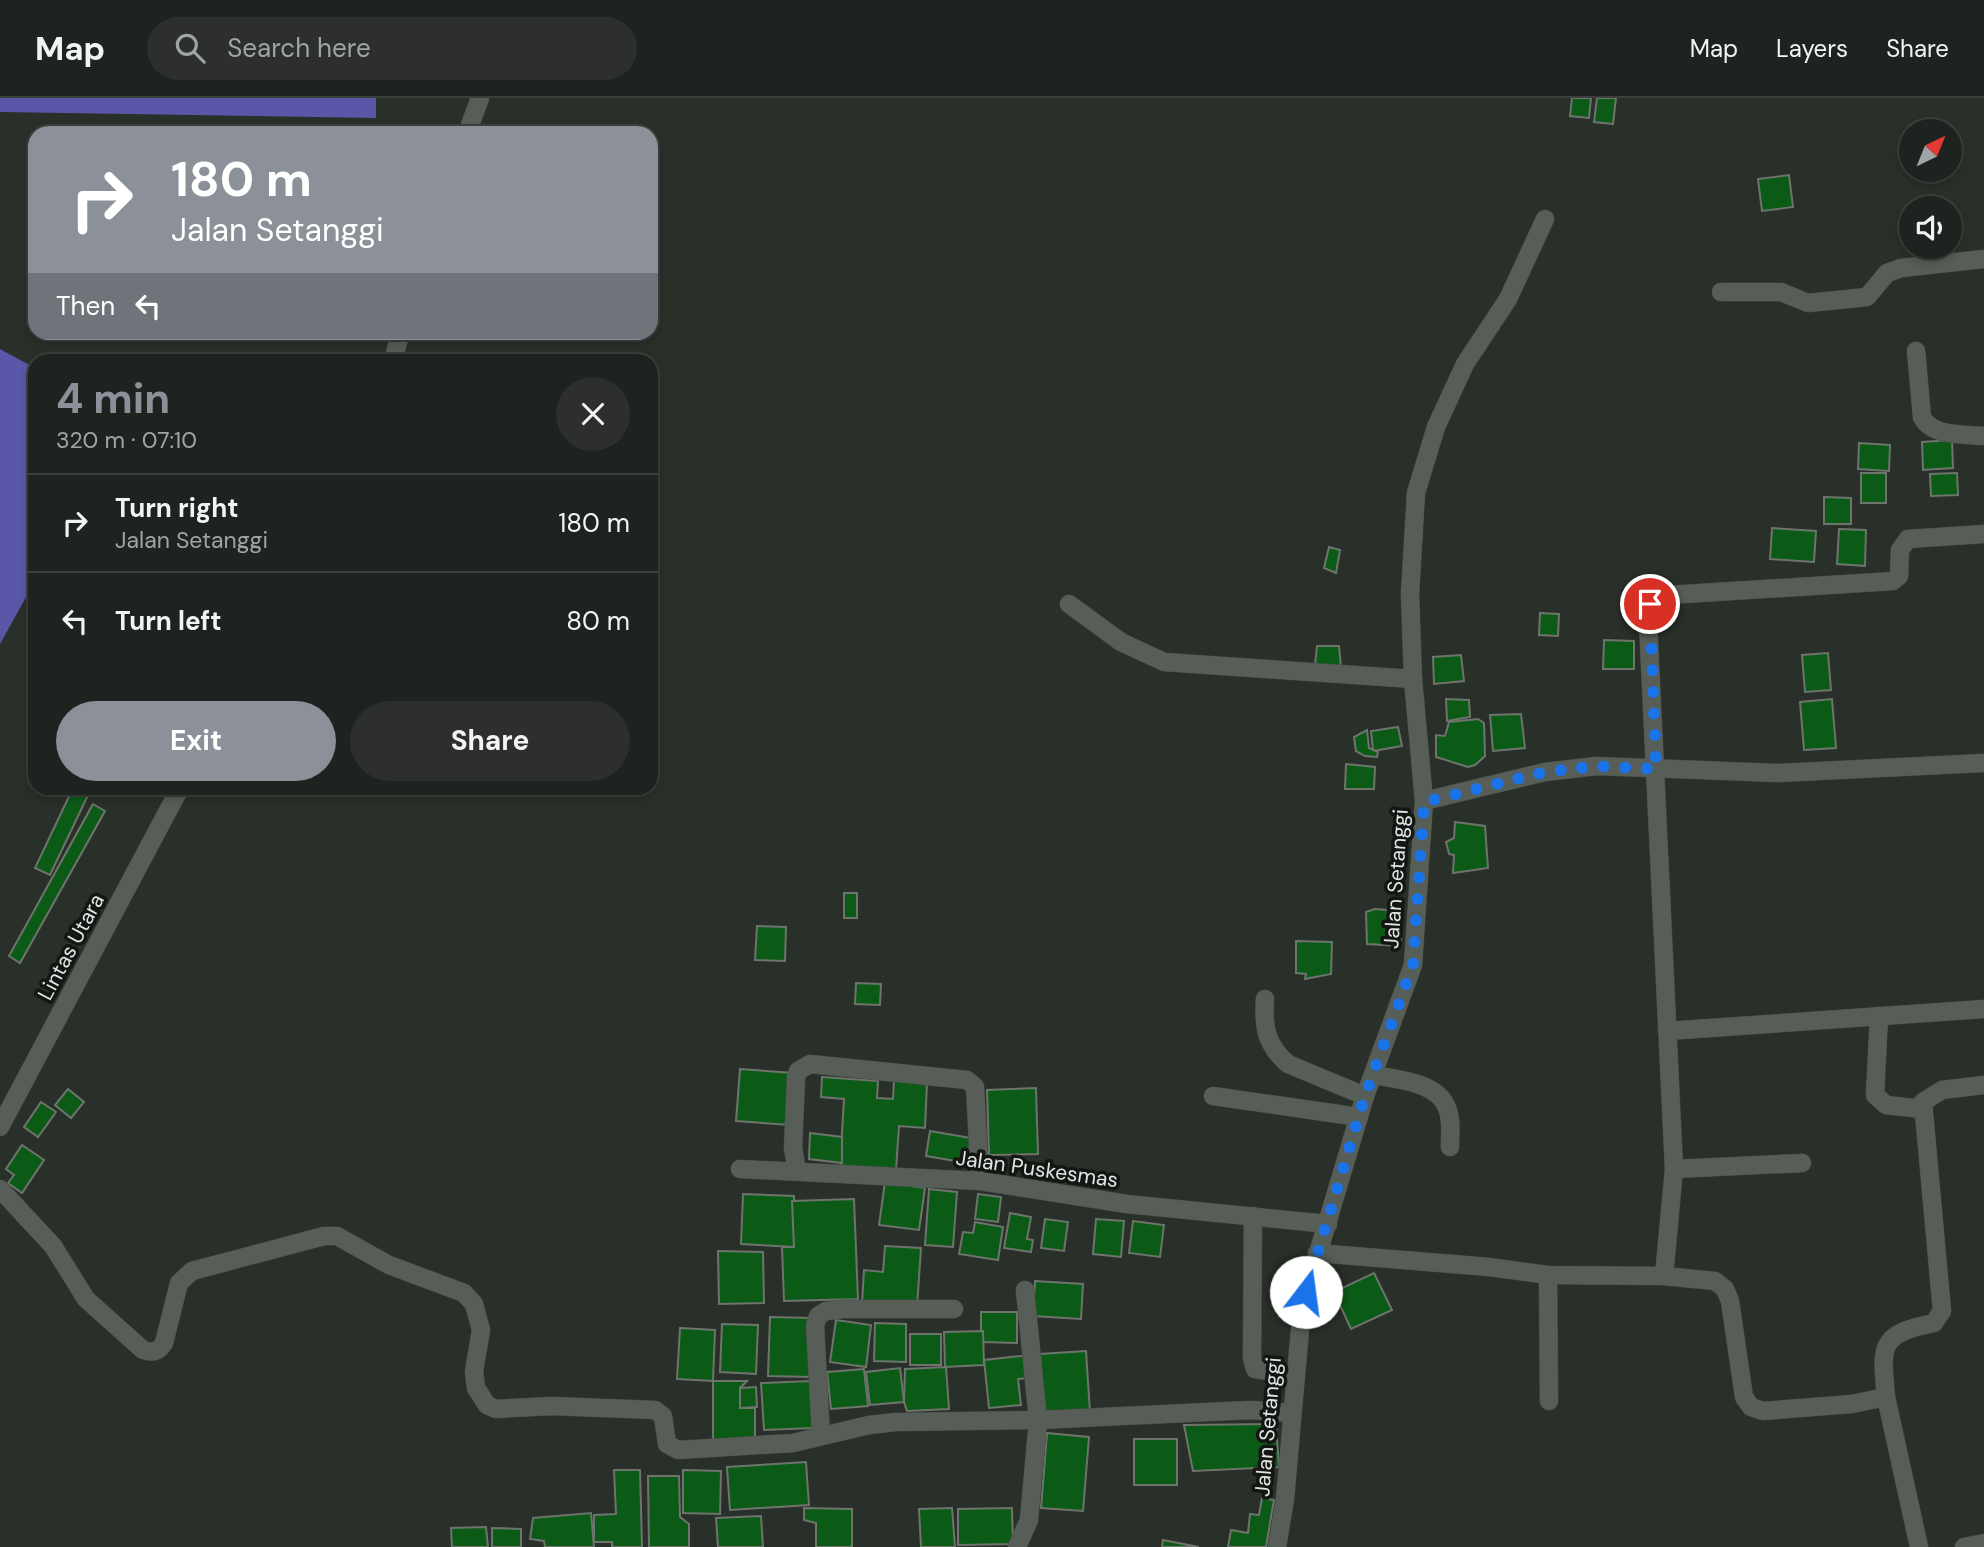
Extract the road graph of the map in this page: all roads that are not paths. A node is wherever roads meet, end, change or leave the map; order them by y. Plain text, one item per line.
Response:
1 (480, 98) edge
2 (470, 126) edge
3 (1545, 219) dead end
4 (1984, 259) edge
5 (1721, 292) dead end
6 (1916, 351) dead end
7 (1984, 436) edge
8 (1984, 534) edge
9 (1069, 604) dead end
10 (1412, 679) junction
11 (1984, 763) edge
12 (1656, 769) junction
13 (176, 795) edge
14 (1424, 802) junction
15 (1265, 999) dead end
16 (1984, 1009) edge
17 (1879, 1016) junction
18 (1667, 1031) junction
19 (1375, 1075) junction
20 (1984, 1085) edge
21 (1213, 1096) dead end
22 (1365, 1096) junction
23 (1922, 1109) junction
24 (1359, 1117) junction
25 (0, 1127) edge
26 (1450, 1147) dead end
27 (1802, 1163) dead end
28 (740, 1169) dead end
29 (1674, 1169) junction
30 (796, 1171) junction
31 (980, 1181) junction
32 (0, 1189) edge
33 (1253, 1216) junction
34 (1328, 1224) junction
35 (1317, 1253) junction
36 (1548, 1275) junction
37 (1664, 1276) junction
38 (1025, 1290) dead end
39 (954, 1310) dead end
40 (1295, 1375) junction
41 (1886, 1397) junction
42 (1549, 1401) dead end
43 (1291, 1413) junction
44 (1038, 1420) junction
45 (821, 1436) junction
46 (1984, 1543) edge
47 (1019, 1546) edge
48 (1277, 1547) edge
49 (1919, 1547) edge
50 (1964, 1547) edge

1 - 2 street
3 - 10 street
4 - 5 street
6 - 7 street
8 - 12 street
9 - 10 street
10 - 14 street
11 - 12 street, Jalan Setanggi
12 - 14 street, Jalan Setanggi
12 - 18 street
13 - 25 street, Lintas Utara
14 - 19 street, Jalan Setanggi
15 - 22 street
16 - 17 street
17 - 18 street
17 - 23 street
18 - 29 street
19 - 22 street, Jalan Setanggi
19 - 26 street
20 - 23 street
21 - 24 street
22 - 24 street, Jalan Setanggi
23 - 41 street
24 - 34 street, Jalan Setanggi
27 - 29 street
28 - 30 street, Jalan Puskesmas
29 - 37 street
30 - 31 street, Jalan Puskesmas
30 - 31 street
31 - 33 street, Jalan Puskesmas
32 - 45 street
33 - 34 street, Jalan Puskesmas
33 - 40 street
34 - 35 street, Jalan Setanggi
35 - 36 street
35 - 40 street, Jalan Setanggi
36 - 37 street
36 - 42 street
37 - 41 street
38 - 44 street
39 - 45 street
40 - 43 street, Jalan Setanggi
41 - 49 street
43 - 44 street
43 - 48 street, Jalan Setanggi
44 - 45 street
44 - 47 street
46 - 50 street

